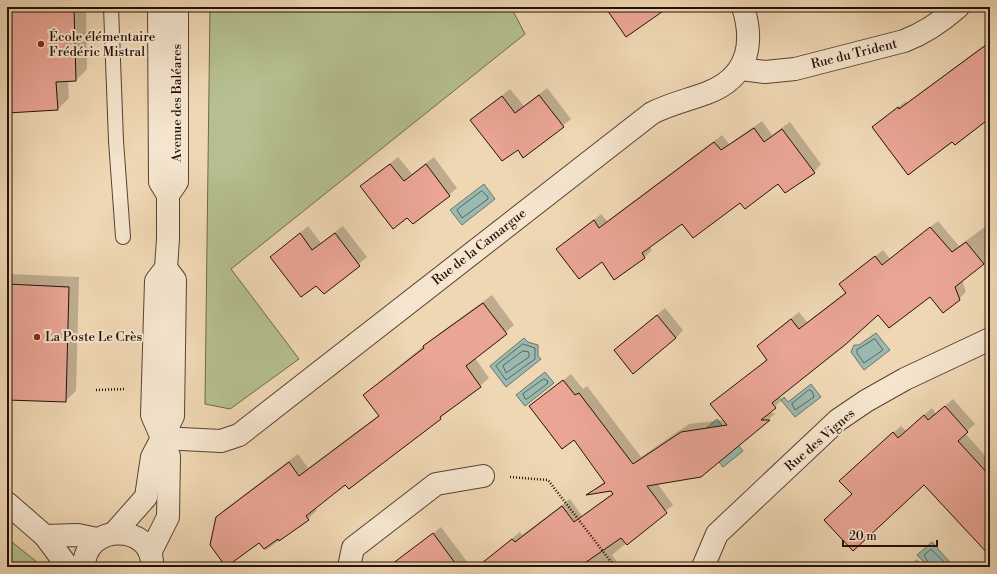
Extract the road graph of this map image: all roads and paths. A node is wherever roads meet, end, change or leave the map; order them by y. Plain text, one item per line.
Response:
1 (111, 7) edge
2 (159, 7) edge
3 (177, 7) edge
4 (743, 7) edge
5 (958, 7) edge
6 (741, 69) junction
7 (168, 195) junction
8 (123, 237) dead end
9 (990, 339) edge
10 (133, 389) dead end
11 (96, 390) dead end
12 (162, 438) junction
13 (483, 476) joint
14 (7, 502) edge
15 (45, 536) junction
16 (106, 536) junction
17 (151, 560) edge
18 (68, 567) edge
19 (84, 567) edge
20 (349, 567) edge
21 (616, 567) edge
22 (703, 567) edge

1 - 8 lane
2 - 7 street, Avenue des Baléares
3 - 7 street, Avenue des Baléares
4 - 6 street, Rue de la Camargue
5 - 6 street, Rue du Trident
6 - 12 street, Rue de la Camargue
7 - 12 street, Avenue des Baléares
9 - 22 street, Rue des Vignes
10 - 11 path
12 - 16 street
12 - 17 street, Avenue des Baléares
13 - 20 street
13 - 21 path
14 - 15 street
15 - 16 street
15 - 18 street
16 - 17 street
16 - 19 street

